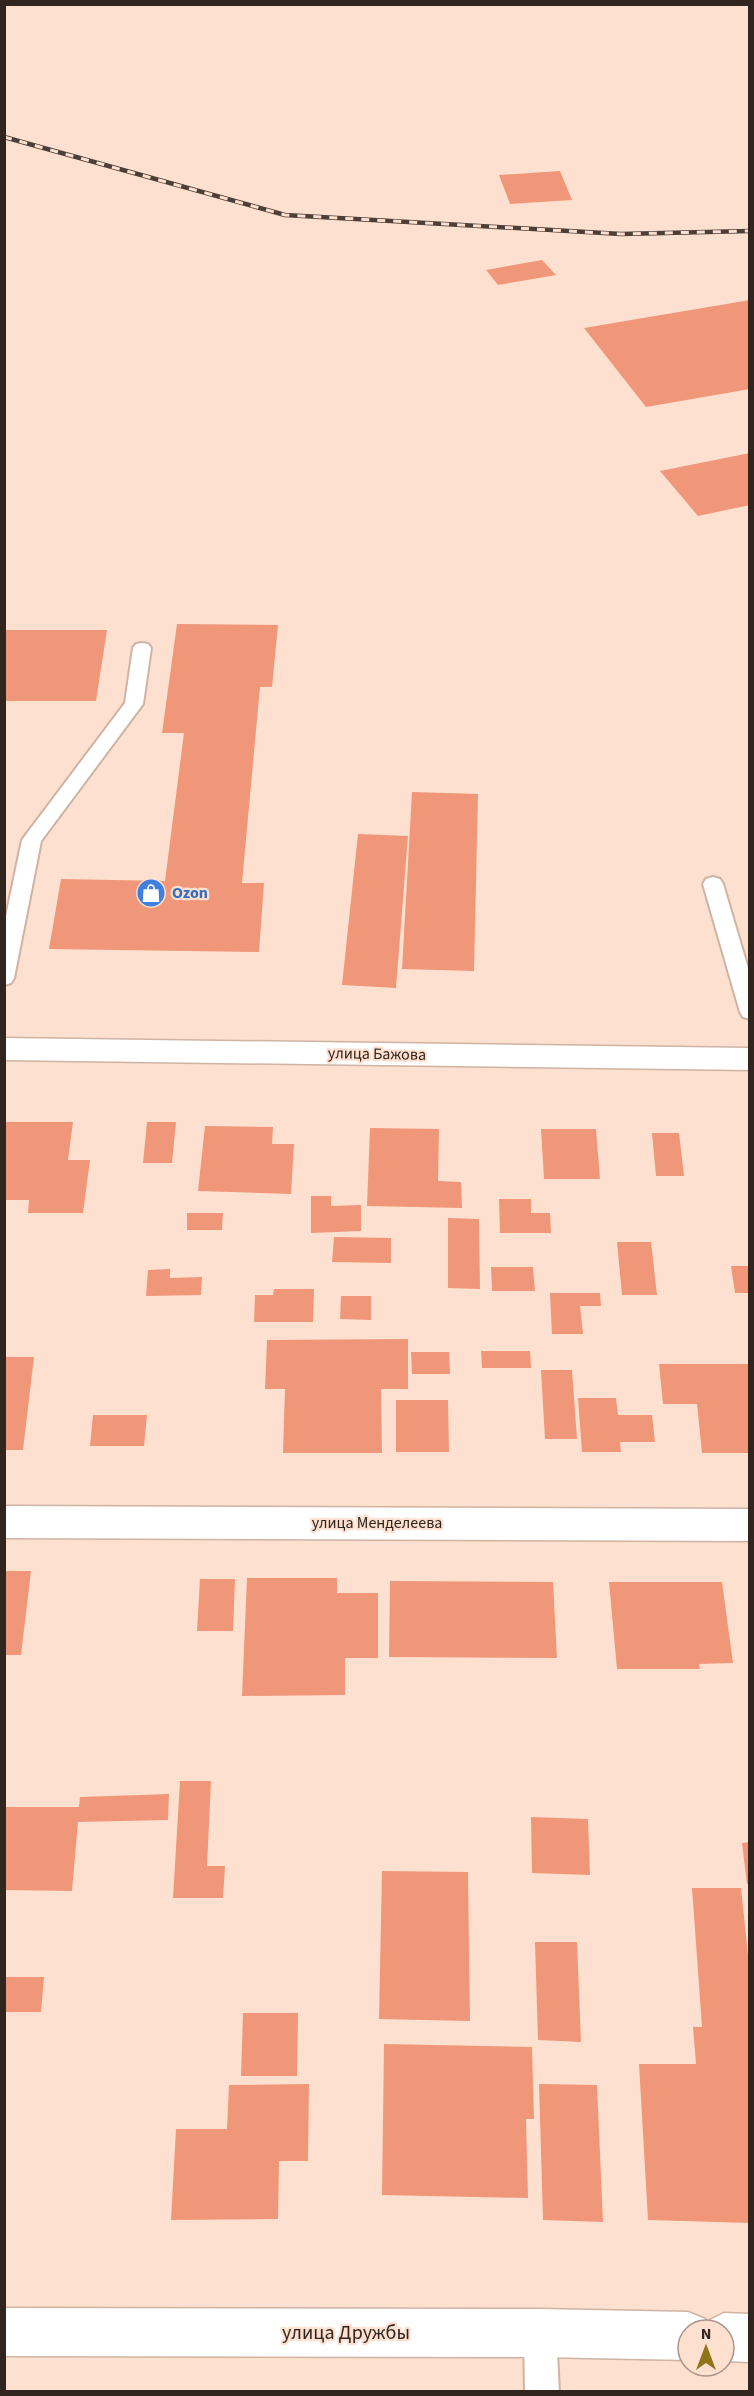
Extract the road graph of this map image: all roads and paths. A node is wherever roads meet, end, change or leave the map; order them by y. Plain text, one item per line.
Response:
1 (142, 648) dead end
2 (713, 884) dead end
3 (4, 978) edge
4 (750, 1012) edge
5 (4, 1049) edge
6 (750, 1059) edge
7 (4, 1522) edge
8 (750, 1525) edge
9 (4, 2332) edge
10 (540, 2333) junction
11 (676, 2336) edge
12 (542, 2391) edge

1 - 3 lane
2 - 4 lane
5 - 6 street, улица Бажова
7 - 8 street, улица Менделеева
9 - 10 street, улица Дружбы
10 - 11 street, улица Дружбы
10 - 12 lane

